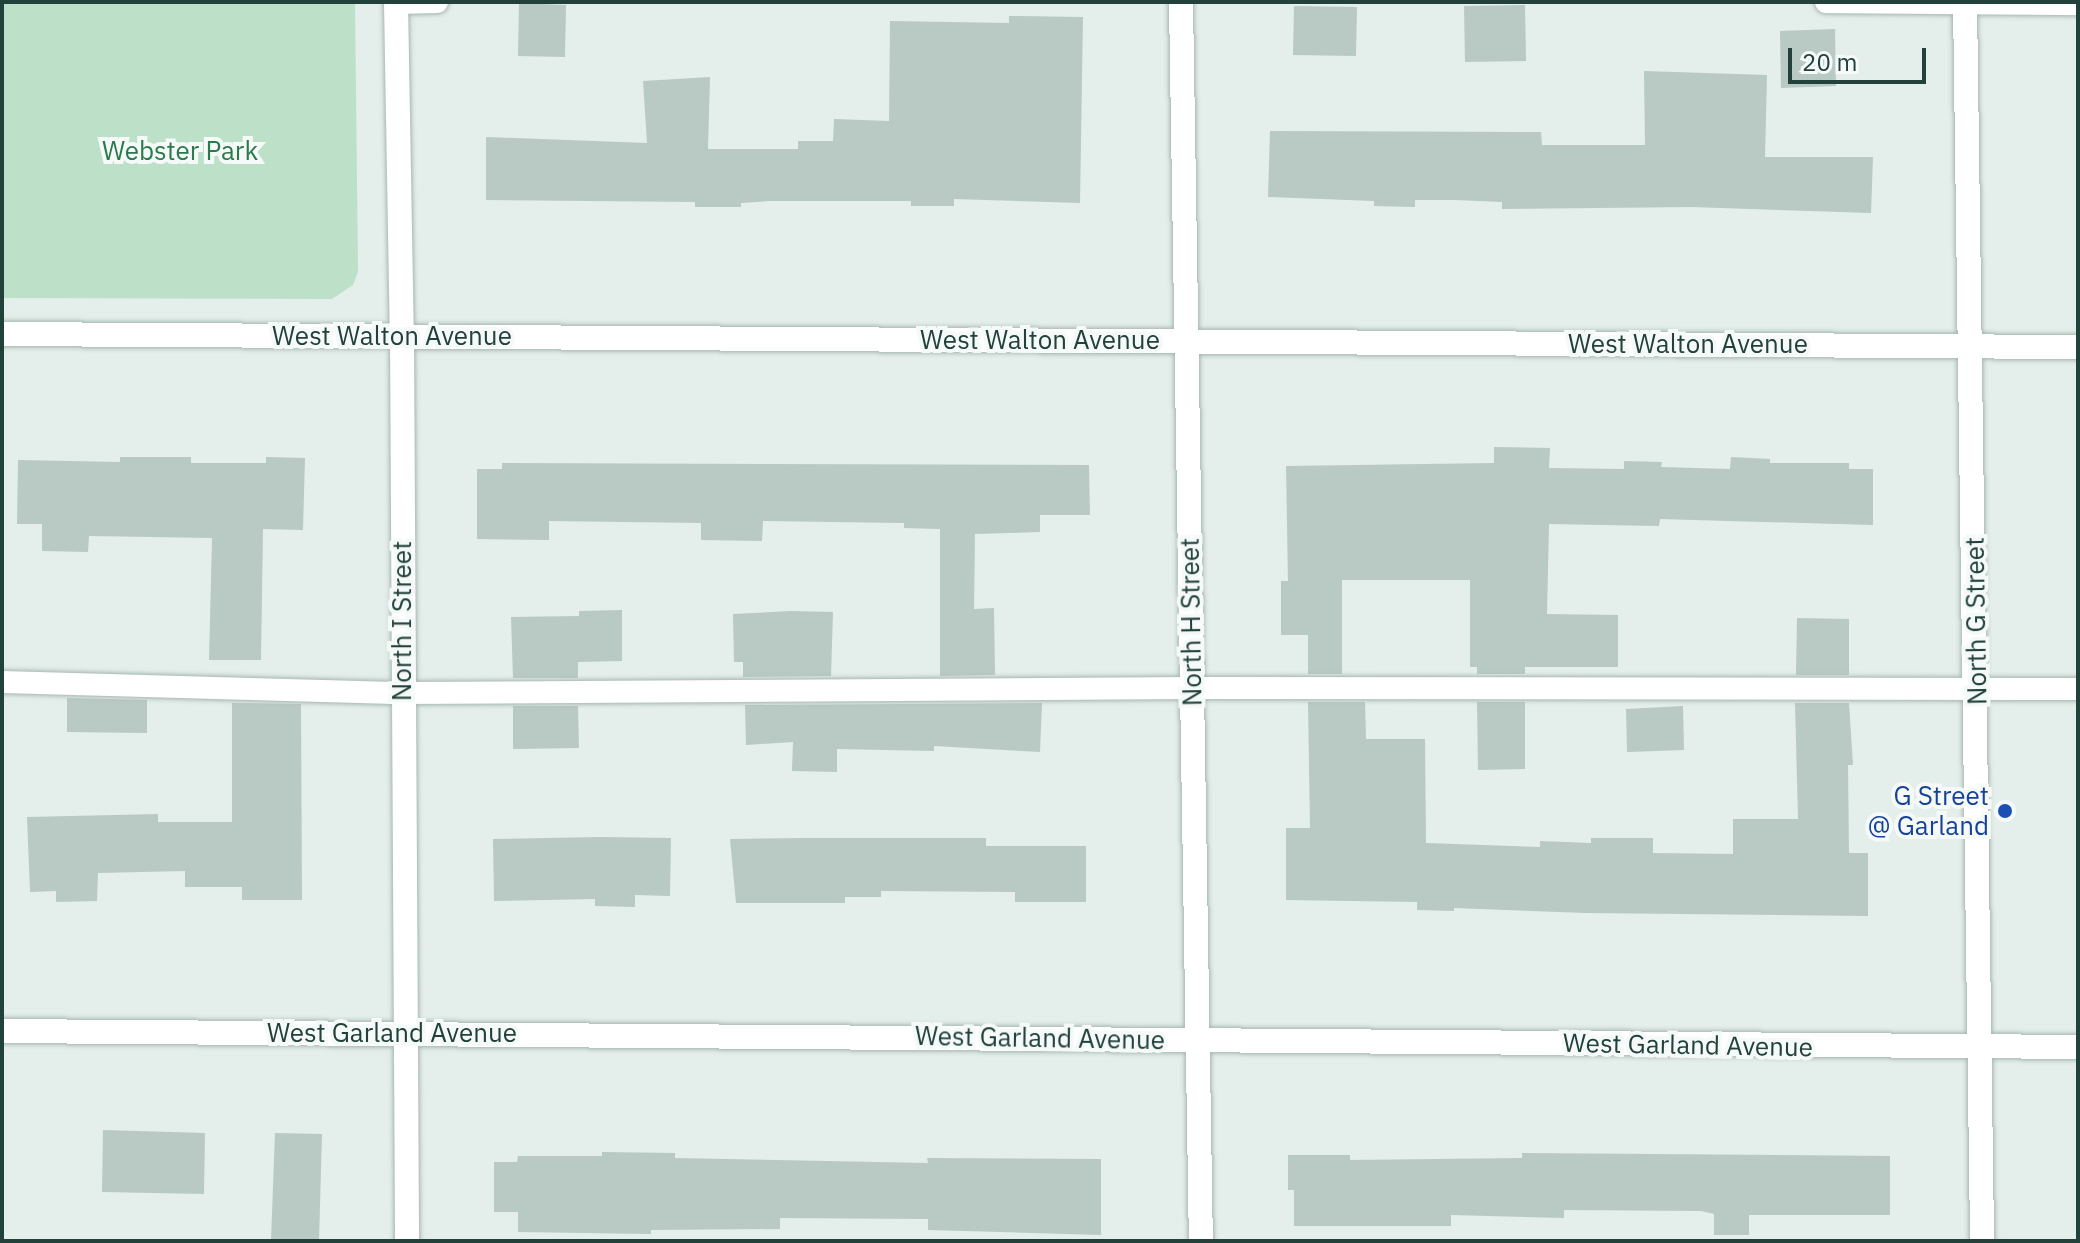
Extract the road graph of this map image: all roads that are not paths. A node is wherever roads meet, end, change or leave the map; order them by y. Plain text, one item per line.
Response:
1 (396, 2) edge
2 (437, 2) edge
3 (1181, 2) edge
4 (1826, 2) edge
5 (1965, 3) edge
6 (2078, 4) edge
7 (2, 334) edge
8 (402, 336) junction
9 (1189, 341) junction
10 (1973, 346) junction
11 (2078, 347) edge
12 (2, 682) edge
13 (1191, 688) junction
14 (1976, 689) junction
15 (2078, 689) edge
16 (403, 693) junction
17 (2, 1031) edge
18 (404, 1032) junction
19 (1200, 1040) junction
20 (2078, 1047) edge
21 (1980, 1048) junction
22 (407, 1241) edge
23 (1201, 1241) edge
24 (1982, 1241) edge

1 - 2 lane
1 - 8 street, North I Street
3 - 9 street, North H Street
4 - 5 lane
5 - 6 lane
5 - 10 street, North G Street
7 - 8 street, West Walton Avenue
8 - 9 street, West Walton Avenue
8 - 16 street, North I Street
9 - 10 street, West Walton Avenue
9 - 13 street, North H Street
10 - 11 street, West Walton Avenue
10 - 14 street, North G Street
12 - 16 lane
13 - 14 lane
13 - 16 lane
13 - 19 street, North H Street
14 - 15 lane
14 - 21 street, North G Street
16 - 18 street, North I Street
17 - 18 street, West Garland Avenue
18 - 19 street, West Garland Avenue
18 - 22 street, North I Street
19 - 21 street, West Garland Avenue
19 - 23 street, North H Street
20 - 21 street, West Garland Avenue
21 - 24 street, North G Street

